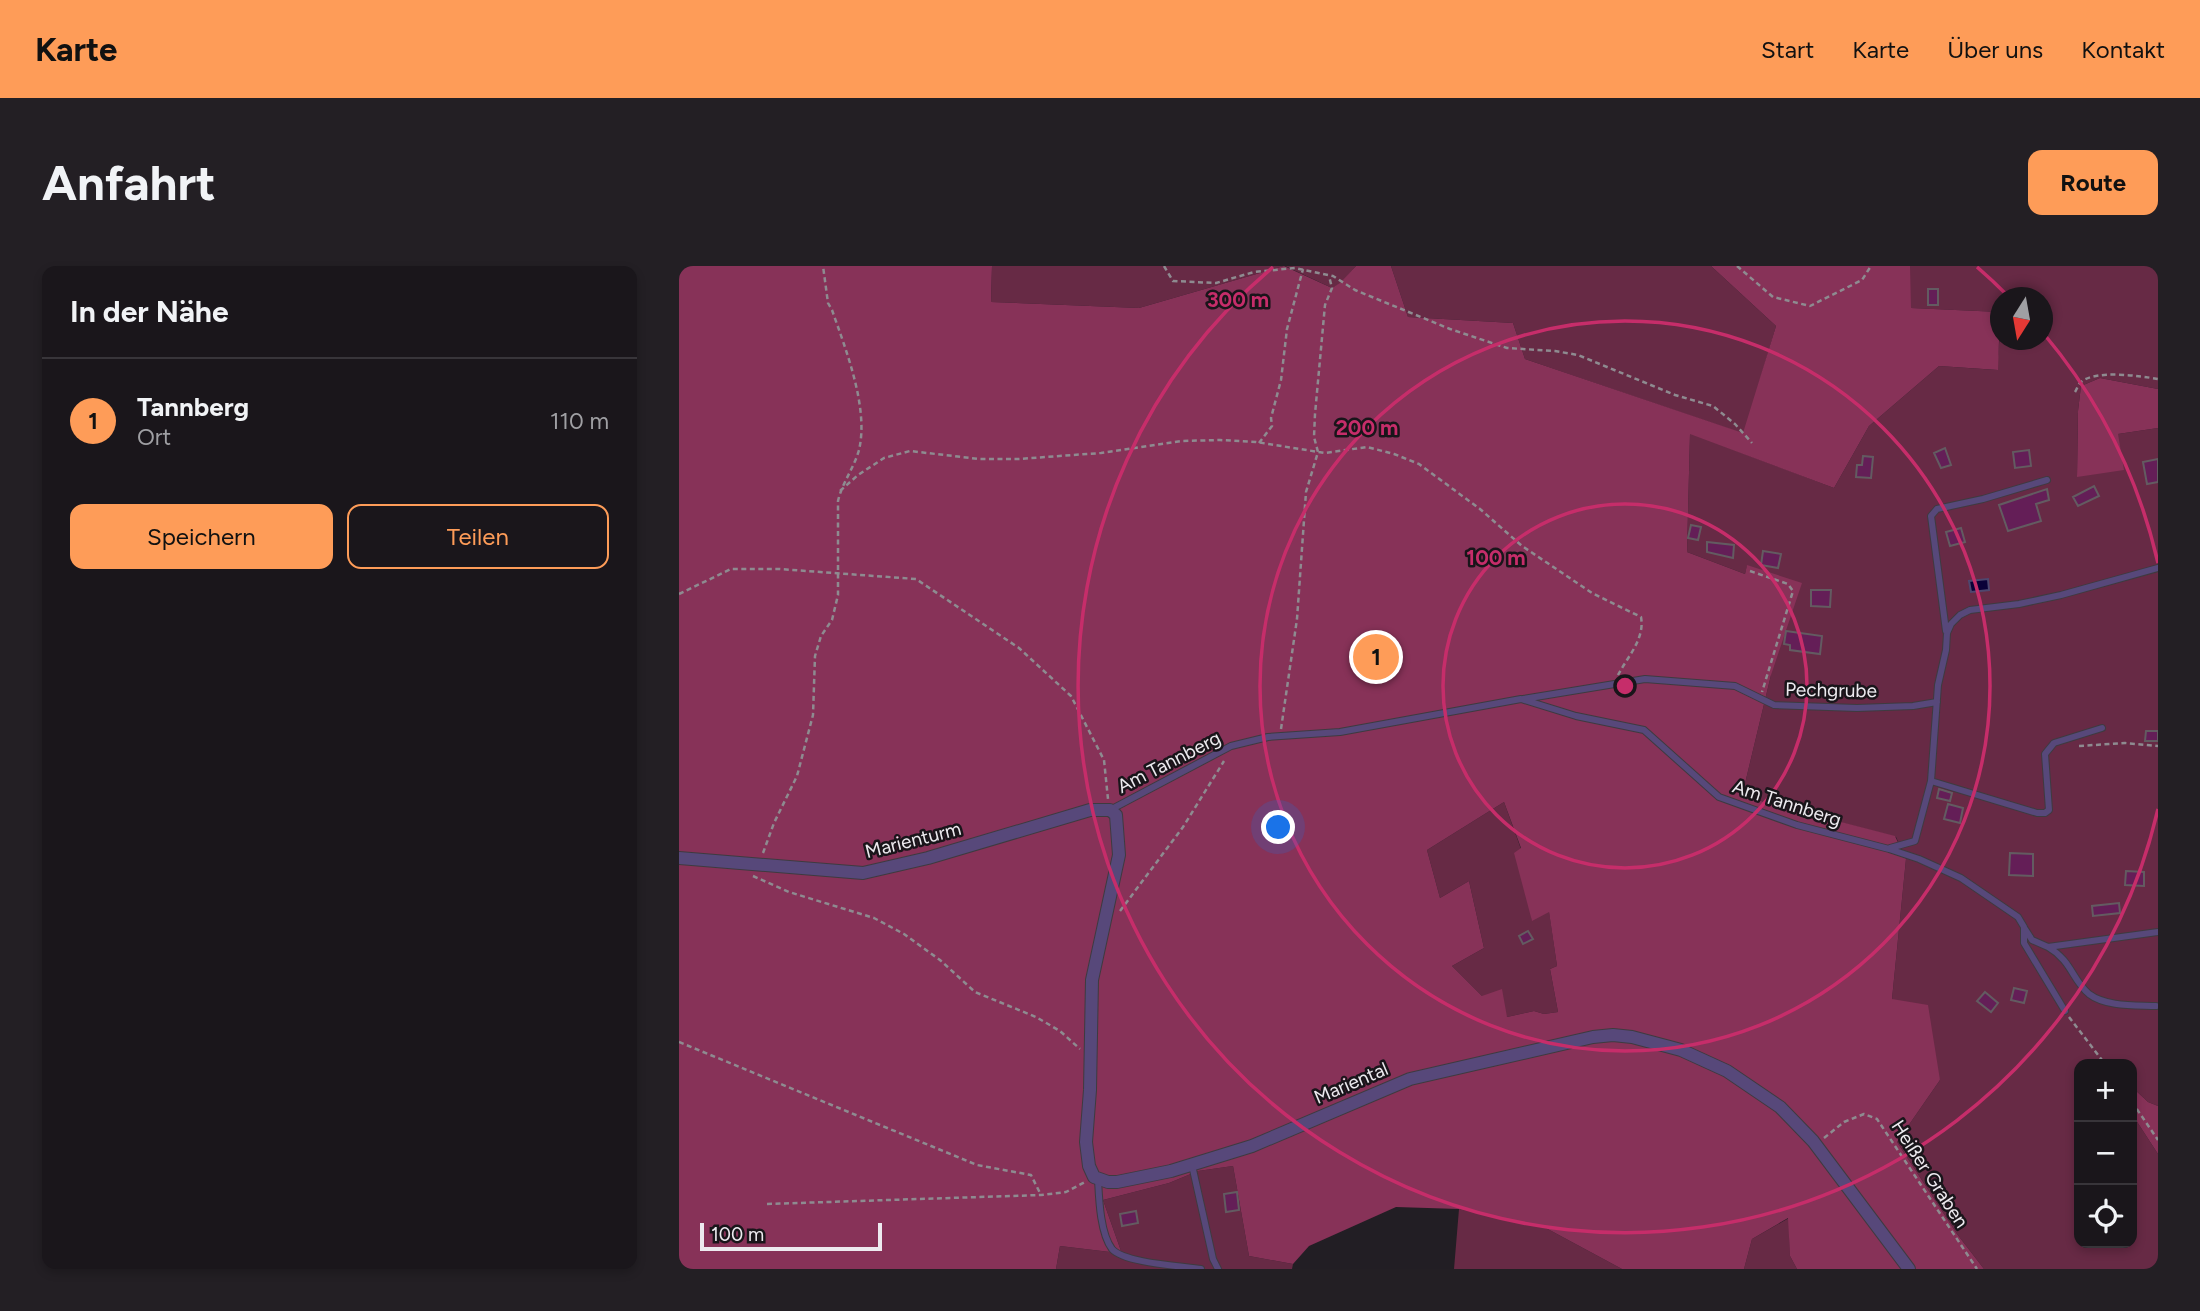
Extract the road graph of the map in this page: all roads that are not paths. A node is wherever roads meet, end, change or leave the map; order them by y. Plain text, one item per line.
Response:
1 (2047, 480) dead end
2 (2158, 568) edge
3 (1947, 633) junction
4 (1521, 699) junction
5 (1937, 702) junction
6 (2102, 728) dead end
7 (1931, 781) junction
8 (1110, 810) junction
9 (1889, 849) junction
10 (679, 858) edge
11 (2024, 927) junction
12 (2158, 932) edge
13 (2048, 947) junction
14 (2156, 1006) dead end
15 (2065, 1011) road end
16 (1192, 1165) junction
17 (1096, 1178) junction
18 (1201, 1269) edge
19 (1218, 1269) edge
20 (1909, 1269) edge

1 - 3 lane
2 - 3 lane
3 - 5 lane
4 - 5 lane, Pechgrube
4 - 8 lane, Am Tannberg
4 - 9 lane, Am Tannberg
5 - 7 lane
6 - 7 lane
7 - 9 lane
8 - 10 street, Marienturm
8 - 17 street
9 - 11 lane, Am Tannberg
11 - 13 lane
11 - 15 lane, Am Tannberg
12 - 13 lane
13 - 14 lane
16 - 17 street, Mariental
16 - 19 lane
16 - 20 street, Mariental
17 - 18 lane

